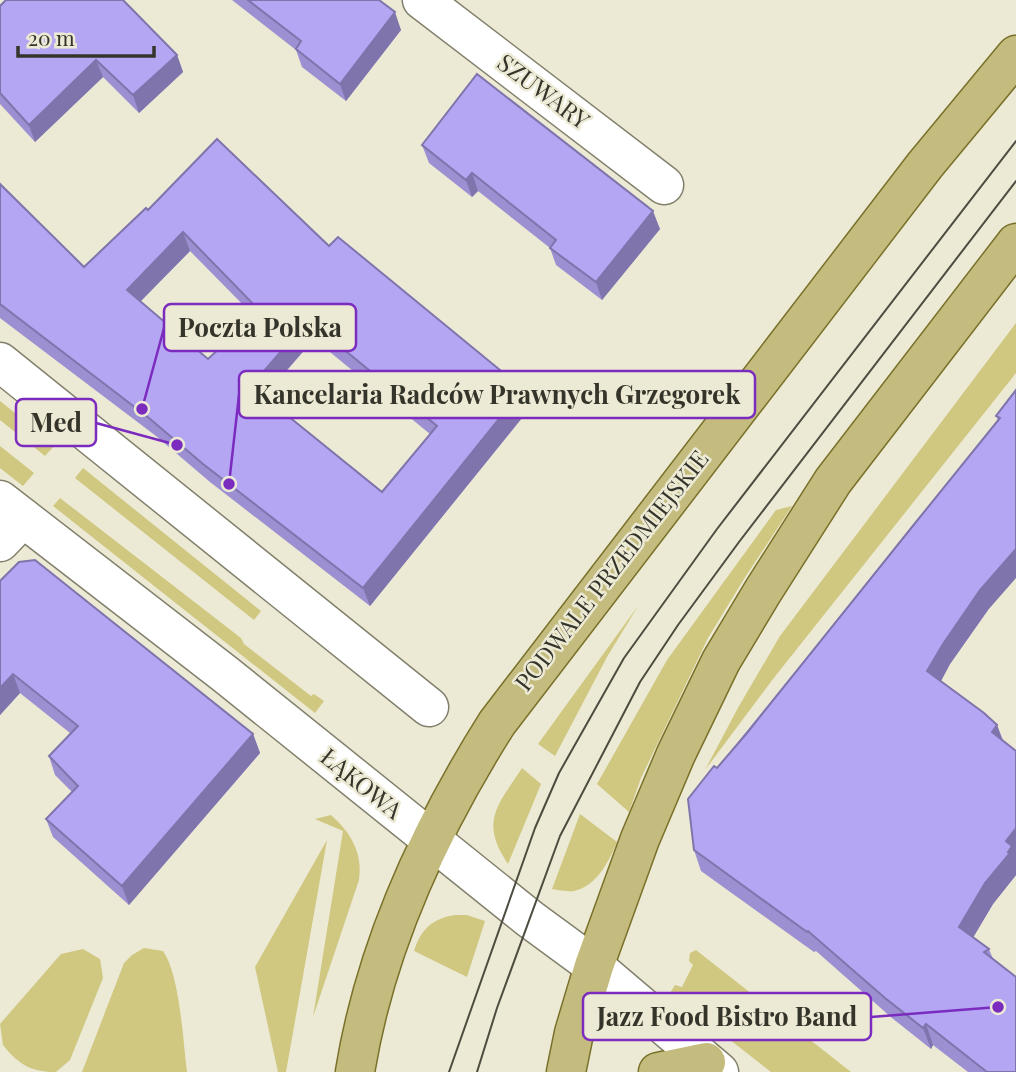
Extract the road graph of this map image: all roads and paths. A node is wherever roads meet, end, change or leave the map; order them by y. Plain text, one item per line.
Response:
1 (422, 0) edge
2 (1016, 55) edge
3 (664, 185) dead end
4 (1016, 243) edge
5 (0, 362) edge
6 (8, 520) edge
7 (429, 707) dead end
8 (430, 841) junction
9 (594, 966) junction
10 (712, 1067) edge
11 (355, 1072) edge
12 (566, 1072) edge
13 (659, 1072) edge

1 - 3 street, SZUWARY
2 - 8 main road, PODWALE PRZEDMIEJSKIE
4 - 9 main road
5 - 7 street
6 - 8 street, ŁĄKOWA
8 - 9 street, ŁĄKOWA
8 - 11 main road, PODWALE PRZEDMIEJSKIE
9 - 10 street, ŁĄKOWA
9 - 12 main road
10 - 13 main road

